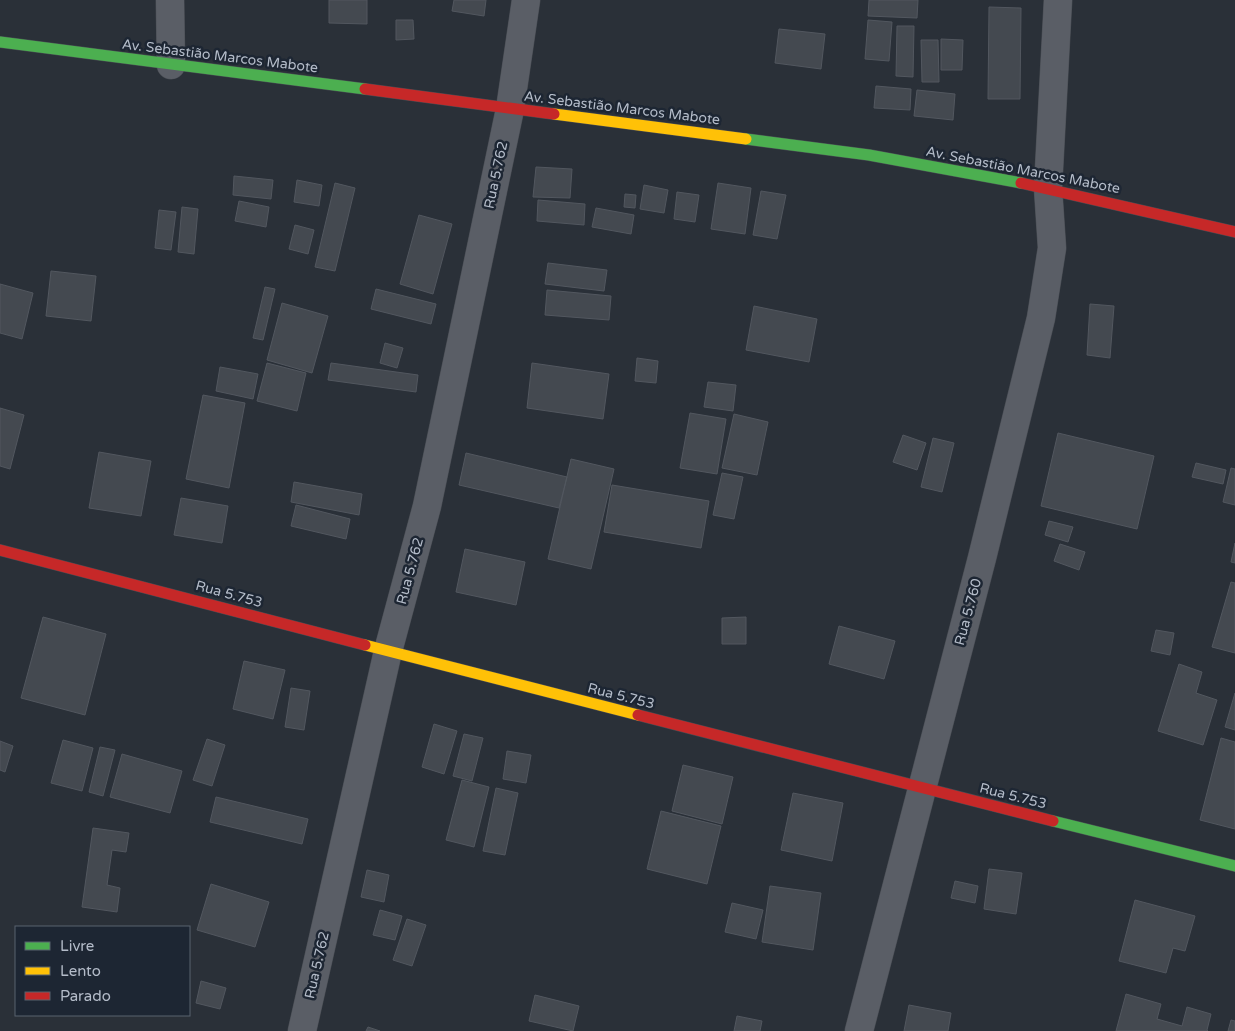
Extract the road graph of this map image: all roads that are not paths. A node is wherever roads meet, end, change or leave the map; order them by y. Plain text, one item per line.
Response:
1 (170, 0) edge
2 (526, 0) edge
3 (1058, 0) edge
4 (0, 42) edge
5 (170, 65) junction
6 (510, 108) junction
7 (1048, 188) junction
8 (1235, 232) edge
9 (0, 550) edge
10 (388, 651) junction
11 (922, 789) junction
12 (1235, 866) edge
13 (302, 1031) edge
14 (859, 1031) edge

1 - 5 street
2 - 6 street, Rua 5.762
3 - 7 street, Rua 5.760
4 - 5 street, Av. Sebastião Marcos Mabote
5 - 6 street, Av. Sebastião Marcos Mabote
6 - 7 street, Av. Sebastião Marcos Mabote
6 - 10 street, Rua 5.762
7 - 8 street, Av. Sebastião Marcos Mabote
7 - 11 street, Rua 5.760
9 - 10 street, Rua 5.753
10 - 11 street, Rua 5.753
10 - 13 street, Rua 5.762
11 - 12 street, Rua 5.753
11 - 14 street, Rua 5.760

